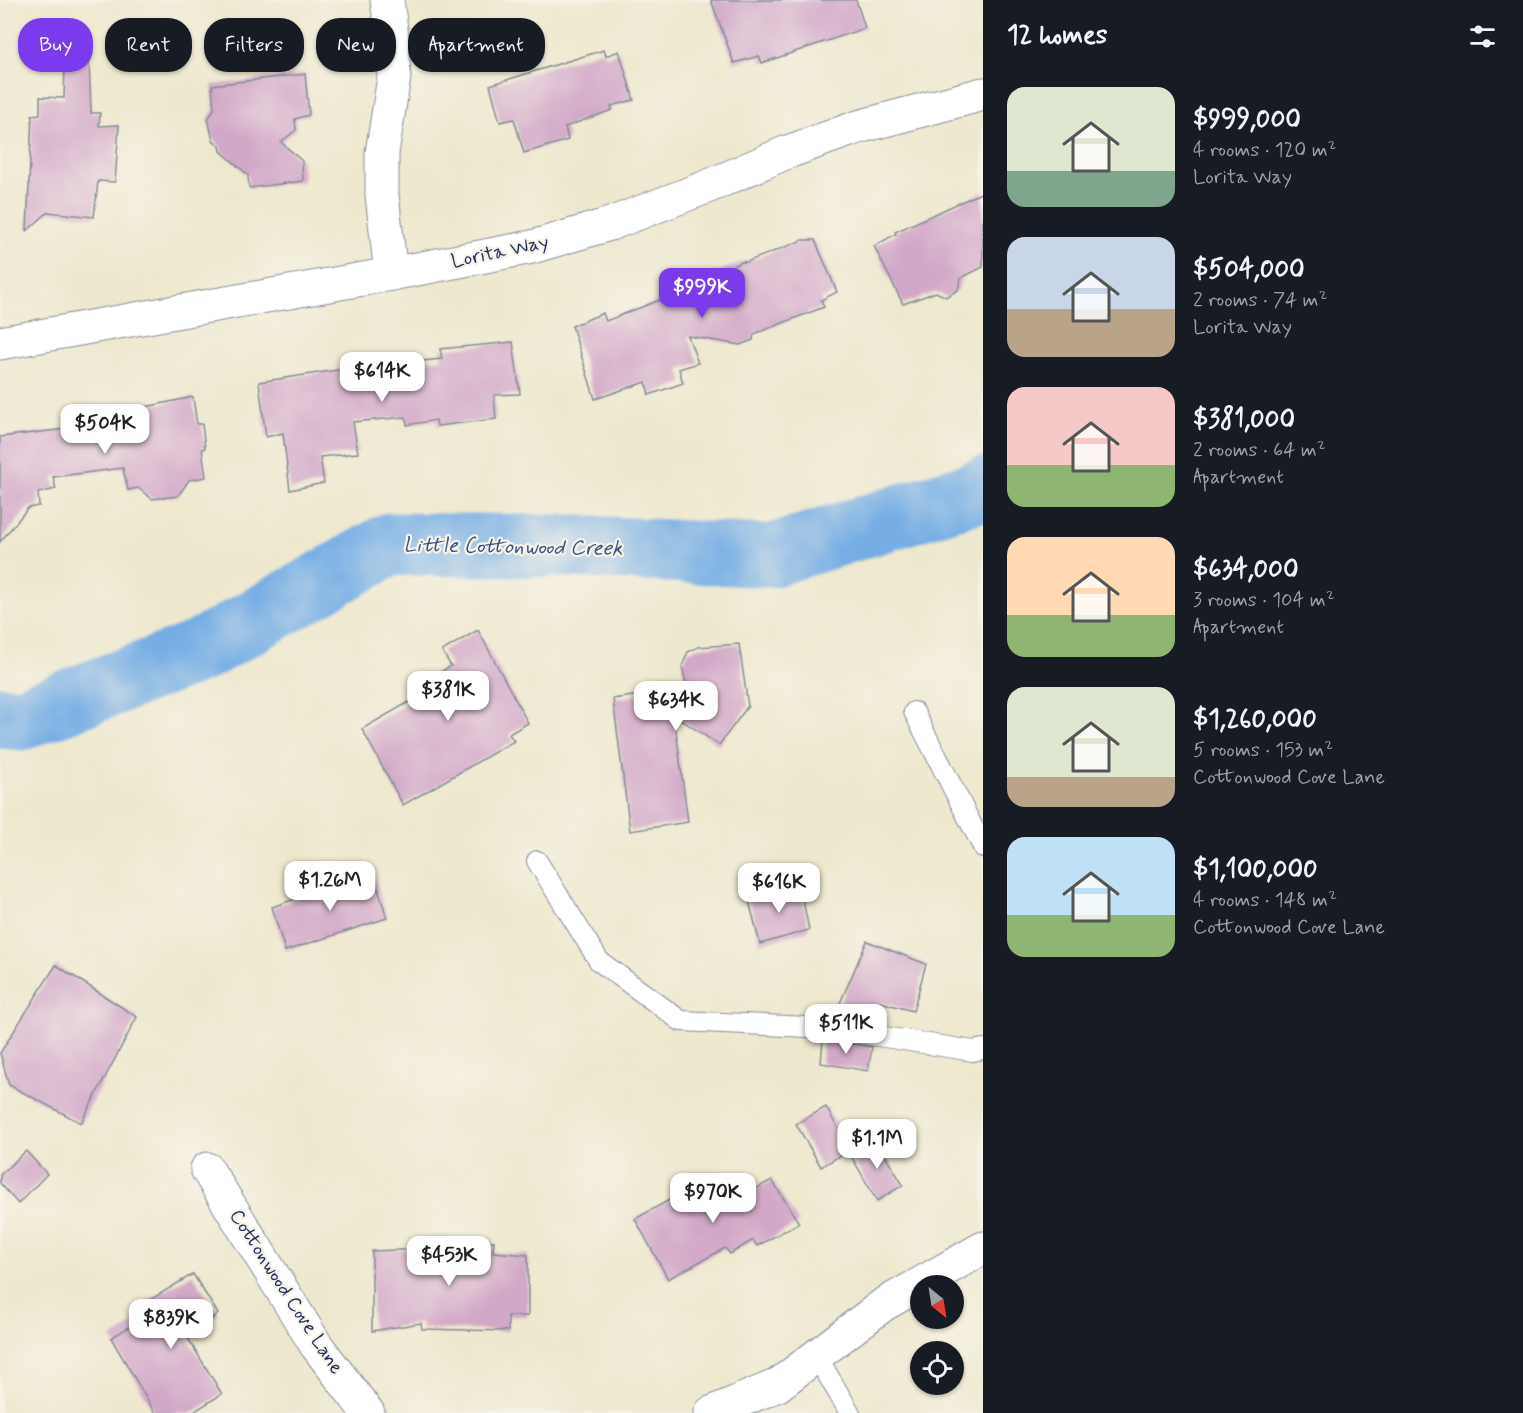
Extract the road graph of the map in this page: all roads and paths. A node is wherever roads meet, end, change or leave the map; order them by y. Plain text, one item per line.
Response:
1 (387, 0) edge
2 (983, 94) edge
3 (391, 274) junction
4 (0, 343) edge
5 (914, 712) dead end
6 (983, 847) edge
7 (537, 861) dead end
8 (983, 1049) edge
9 (207, 1169) dead end
10 (983, 1248) edge
11 (816, 1355) junction
12 (368, 1413) edge
13 (711, 1413) edge
14 (850, 1413) edge

1 - 3 street
2 - 3 street, Lorita Way
3 - 4 street, Lorita Way
5 - 6 lane
7 - 8 lane
9 - 12 street, Cottonwood Cove Lane
10 - 11 street
11 - 13 street
11 - 14 lane

